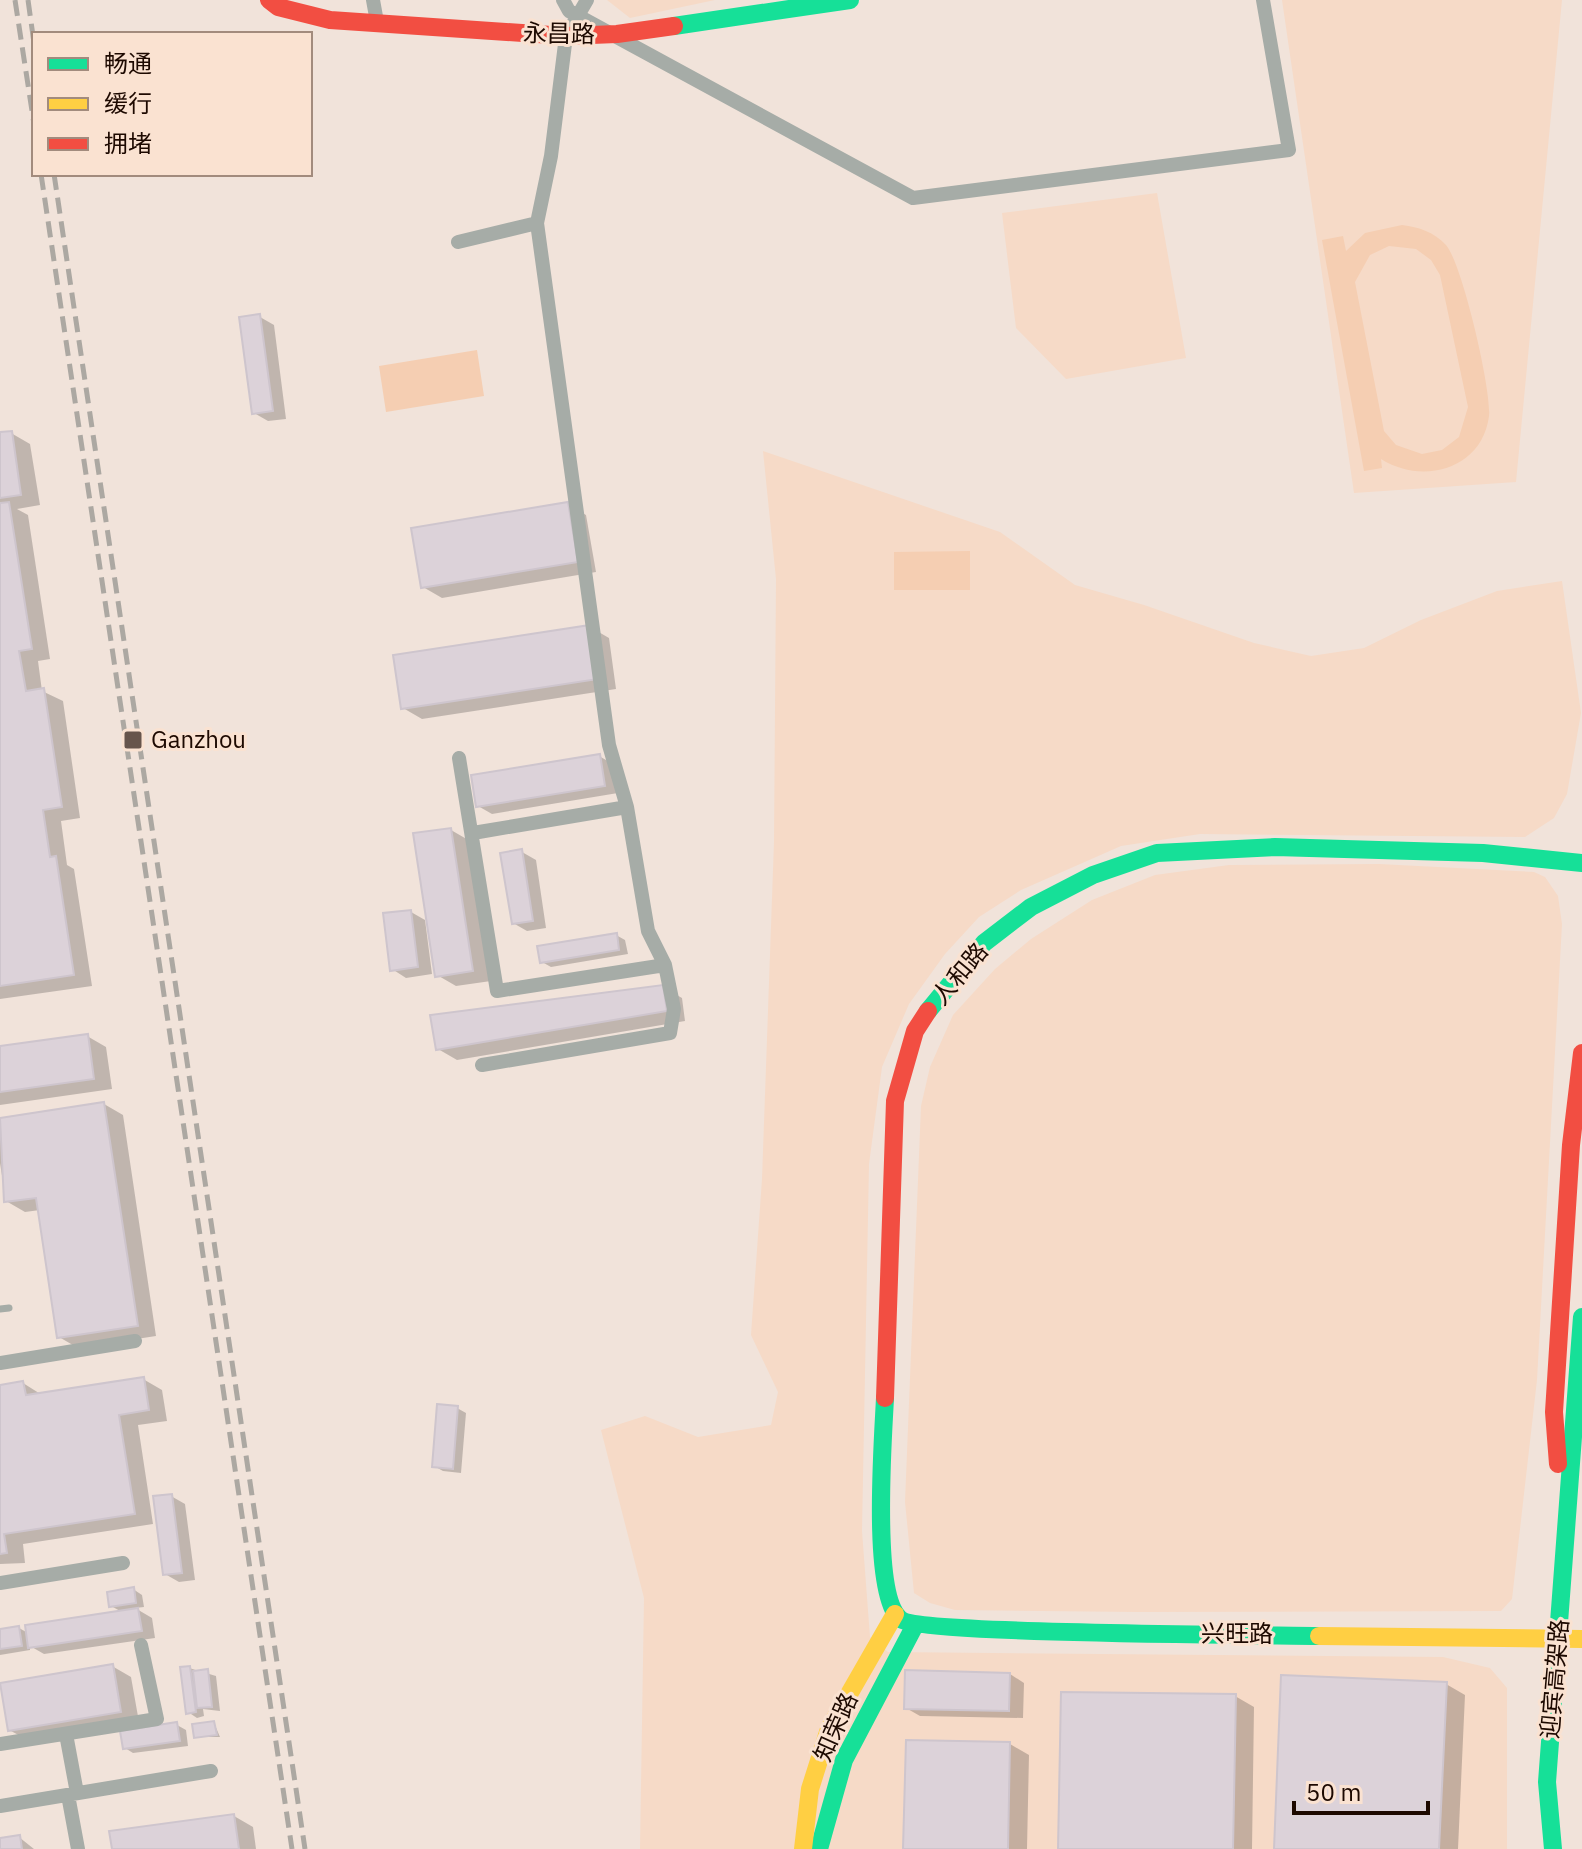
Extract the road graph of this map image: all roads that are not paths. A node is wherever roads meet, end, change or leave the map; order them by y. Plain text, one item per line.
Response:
1 (269, 0) edge
2 (373, 0) edge
3 (563, 0) edge
4 (587, 0) edge
5 (850, 0) edge
6 (1263, 0) edge
7 (577, 15) junction
8 (377, 22) junction
9 (617, 34) junction
10 (566, 36) junction
11 (537, 223) junction
12 (458, 242) dead end
13 (459, 758) dead end
14 (627, 807) junction
15 (473, 833) junction
16 (1582, 863) edge
17 (665, 965) junction
18 (1582, 1053) edge
19 (482, 1065) dead end
20 (9, 1308) dead end
21 (0, 1309) edge
22 (1582, 1317) edge
23 (135, 1341) dead end
24 (0, 1363) edge
25 (123, 1563) dead end
26 (1565, 1568) junction
27 (0, 1583) edge
28 (895, 1614) junction
29 (915, 1625) junction
30 (1582, 1639) edge
31 (141, 1645) dead end
32 (66, 1734) junction
33 (0, 1744) edge
34 (211, 1771) dead end
35 (72, 1794) junction
36 (0, 1806) edge
37 (78, 1849) edge
38 (803, 1849) edge
39 (819, 1849) edge
40 (1553, 1849) edge

1 - 8 main road, 永昌路
2 - 8 street
3 - 7 street
4 - 7 street
5 - 9 main road, 永昌路
6 - 9 street
7 - 9 street
7 - 10 street
8 - 10 main road, 永昌路
9 - 10 main road, 永昌路
10 - 11 street
11 - 12 street
11 - 14 street
13 - 15 street
14 - 15 street
14 - 17 street
15 - 17 street
16 - 28 main road, 人和路
17 - 19 street
18 - 26 main road, bridge
20 - 21 lane
22 - 26 main road, 迎宾高架路, bridge
23 - 24 street
25 - 27 street
26 - 40 main road, 迎宾高架路, bridge
28 - 29 main road, 兴旺路
28 - 38 main road, 知荣路
29 - 30 main road, 兴旺路
29 - 39 main road, 知荣路
31 - 32 street
32 - 33 street
32 - 35 street
34 - 35 street
35 - 36 street
35 - 37 street

